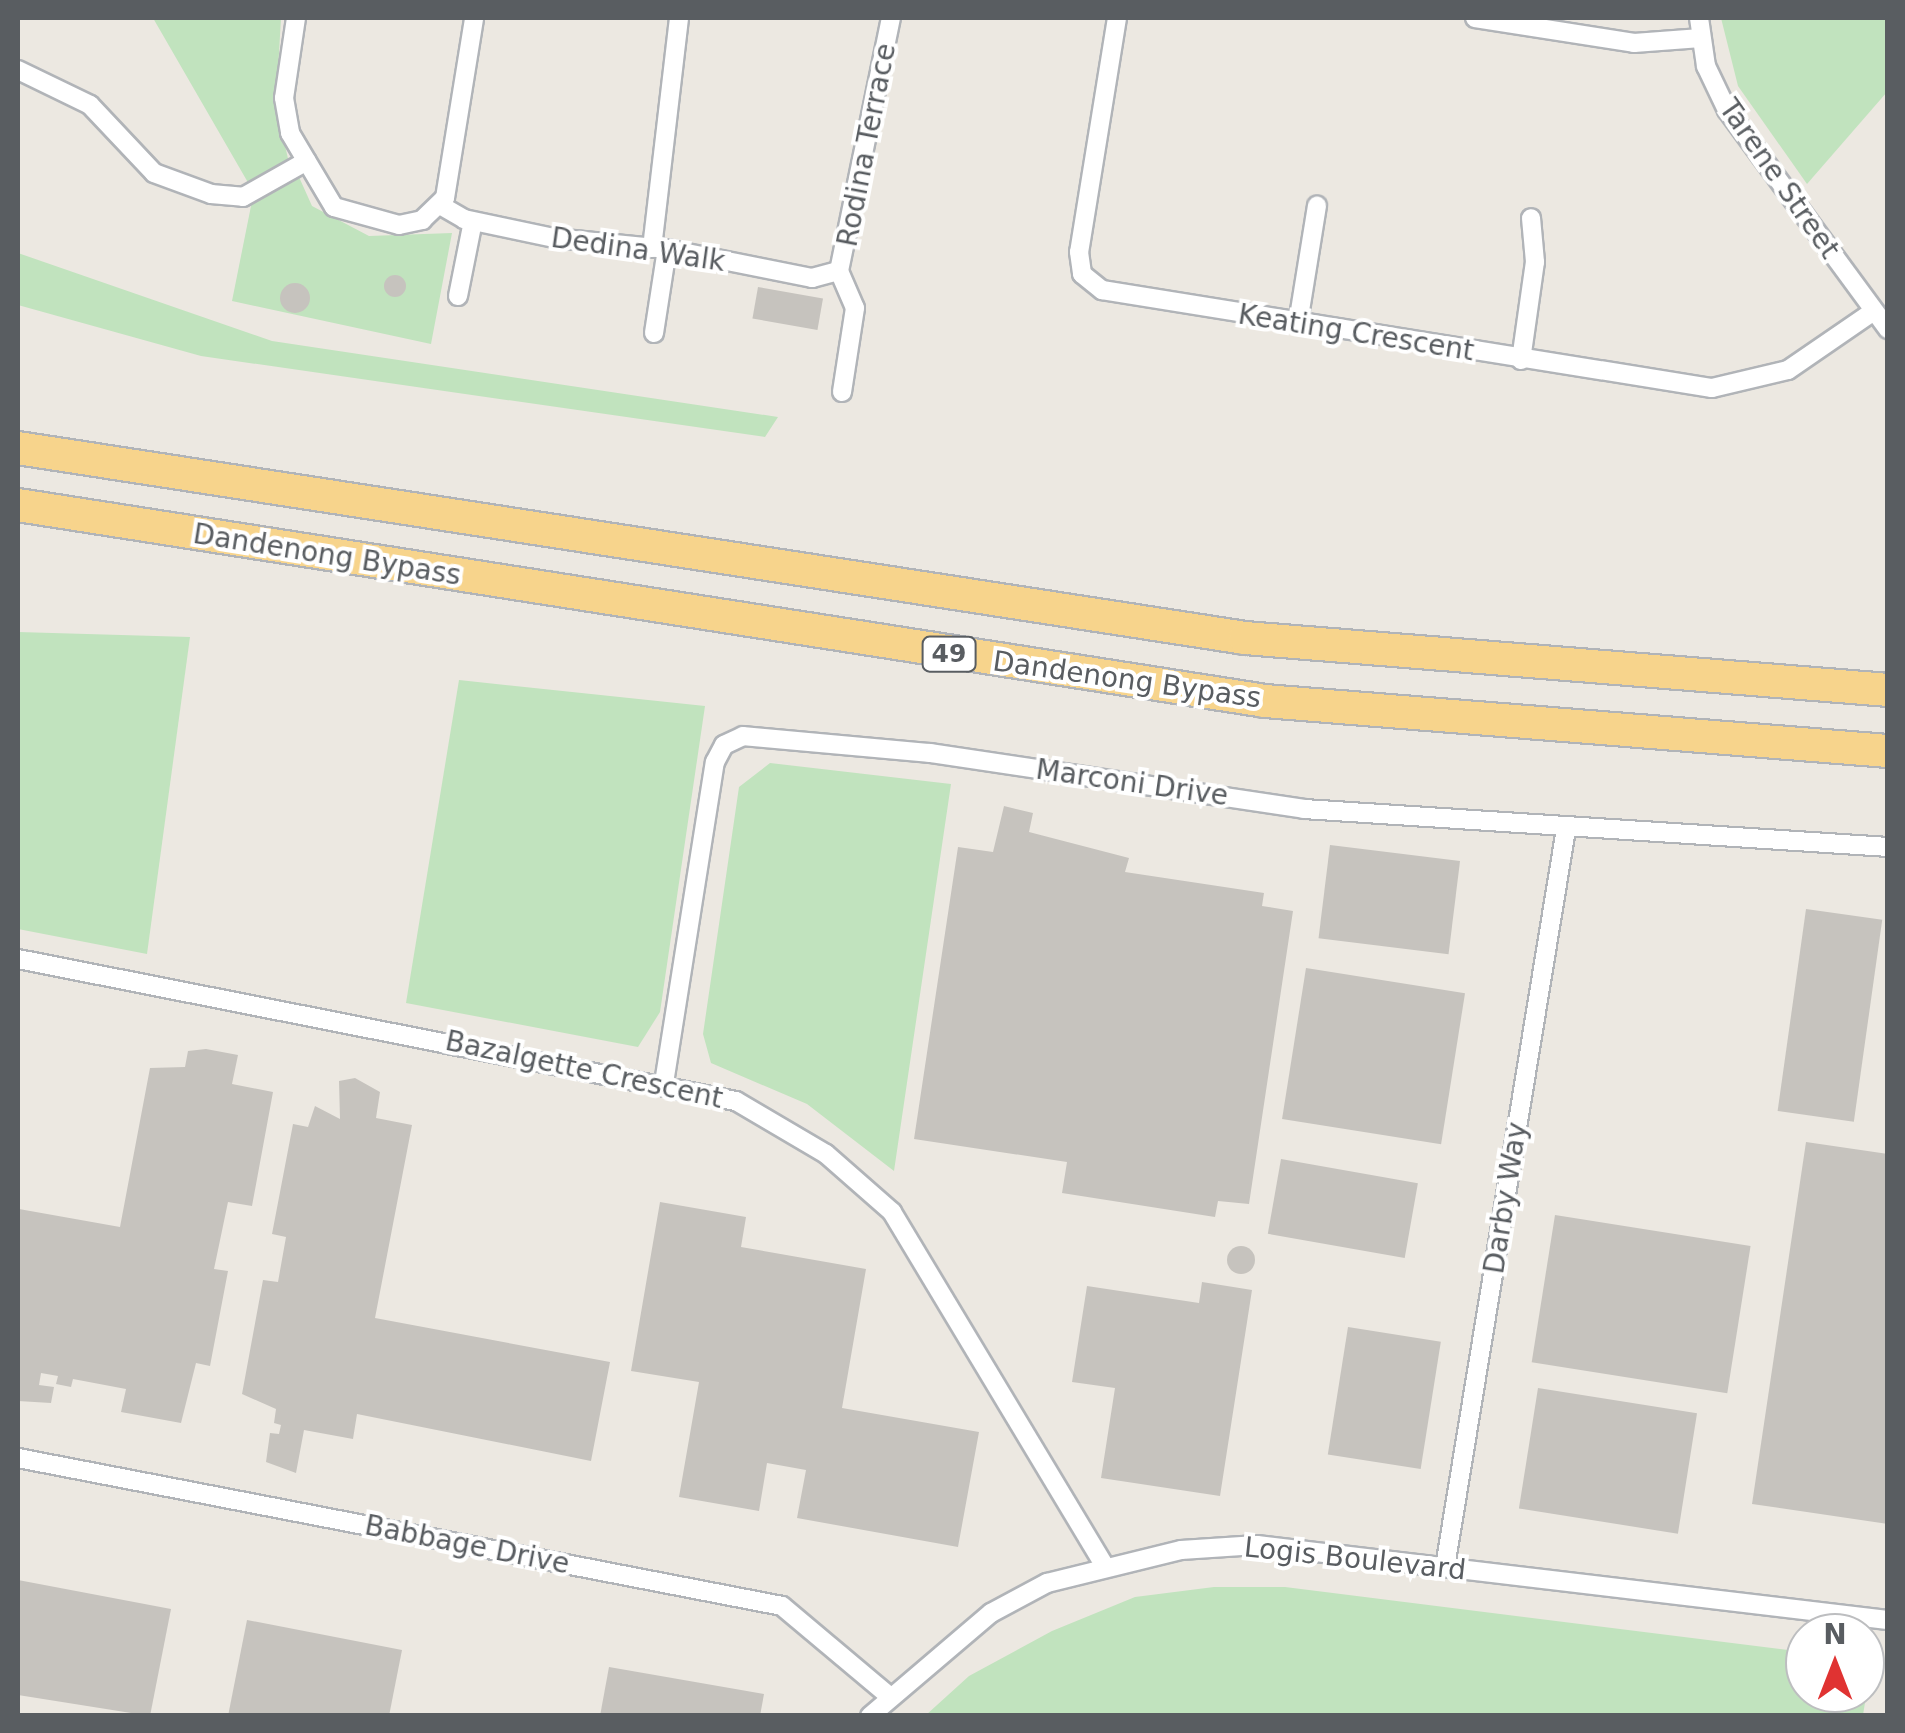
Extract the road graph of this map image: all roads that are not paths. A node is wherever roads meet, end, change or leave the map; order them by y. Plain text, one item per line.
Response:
1 (296, 18) edge
2 (474, 18) edge
3 (679, 18) edge
4 (891, 18) edge
5 (1117, 18) edge
6 (1475, 18) edge
7 (1699, 18) edge
8 (1701, 38) junction
9 (18, 70) edge
10 (307, 162) junction
11 (440, 205) junction
12 (1317, 206) dead end
13 (1531, 218) dead end
14 (473, 221) junction
15 (659, 249) junction
16 (839, 271) junction
17 (458, 296) dead end
18 (1874, 311) junction
19 (1298, 323) junction
20 (1888, 329) edge
21 (654, 333) dead end
22 (1521, 360) junction
23 (842, 392) dead end
24 (18, 448) edge
25 (18, 506) edge
26 (1888, 690) edge
27 (1888, 751) edge
28 (1566, 828) junction
29 (1888, 847) edge
30 (18, 960) edge
31 (664, 1083) junction
32 (18, 1458) edge
33 (1103, 1564) junction
34 (1445, 1567) junction
35 (1888, 1620) edge
36 (887, 1694) junction
37 (870, 1716) edge

1 - 10 street
2 - 11 street
3 - 15 street
4 - 16 street, Rodina Terrace
5 - 19 street, Keating Crescent
6 - 8 street
7 - 8 street, Tarene Street
8 - 18 street, Tarene Street
9 - 10 street
10 - 11 street
11 - 14 street, Dedina Walk
12 - 19 street
13 - 22 street
14 - 15 street, Dedina Walk
14 - 17 street
15 - 16 street, Dedina Walk
15 - 21 street
16 - 23 street
18 - 20 street, Tarene Street
18 - 22 street, Keating Crescent
19 - 22 street, Keating Crescent
24 - 26 highway, Dandenong Bypass / 49
25 - 27 highway, Dandenong Bypass / 49
28 - 29 street, Marconi Drive
28 - 31 street, Marconi Drive
28 - 34 street, Darby Way
30 - 31 street, Bazalgette Crescent
31 - 33 street, Bazalgette Crescent
32 - 36 street, Babbage Drive
33 - 34 street, Logis Boulevard
33 - 36 street, Logis Boulevard
34 - 35 street, Logis Boulevard
36 - 37 street, Logis Boulevard

